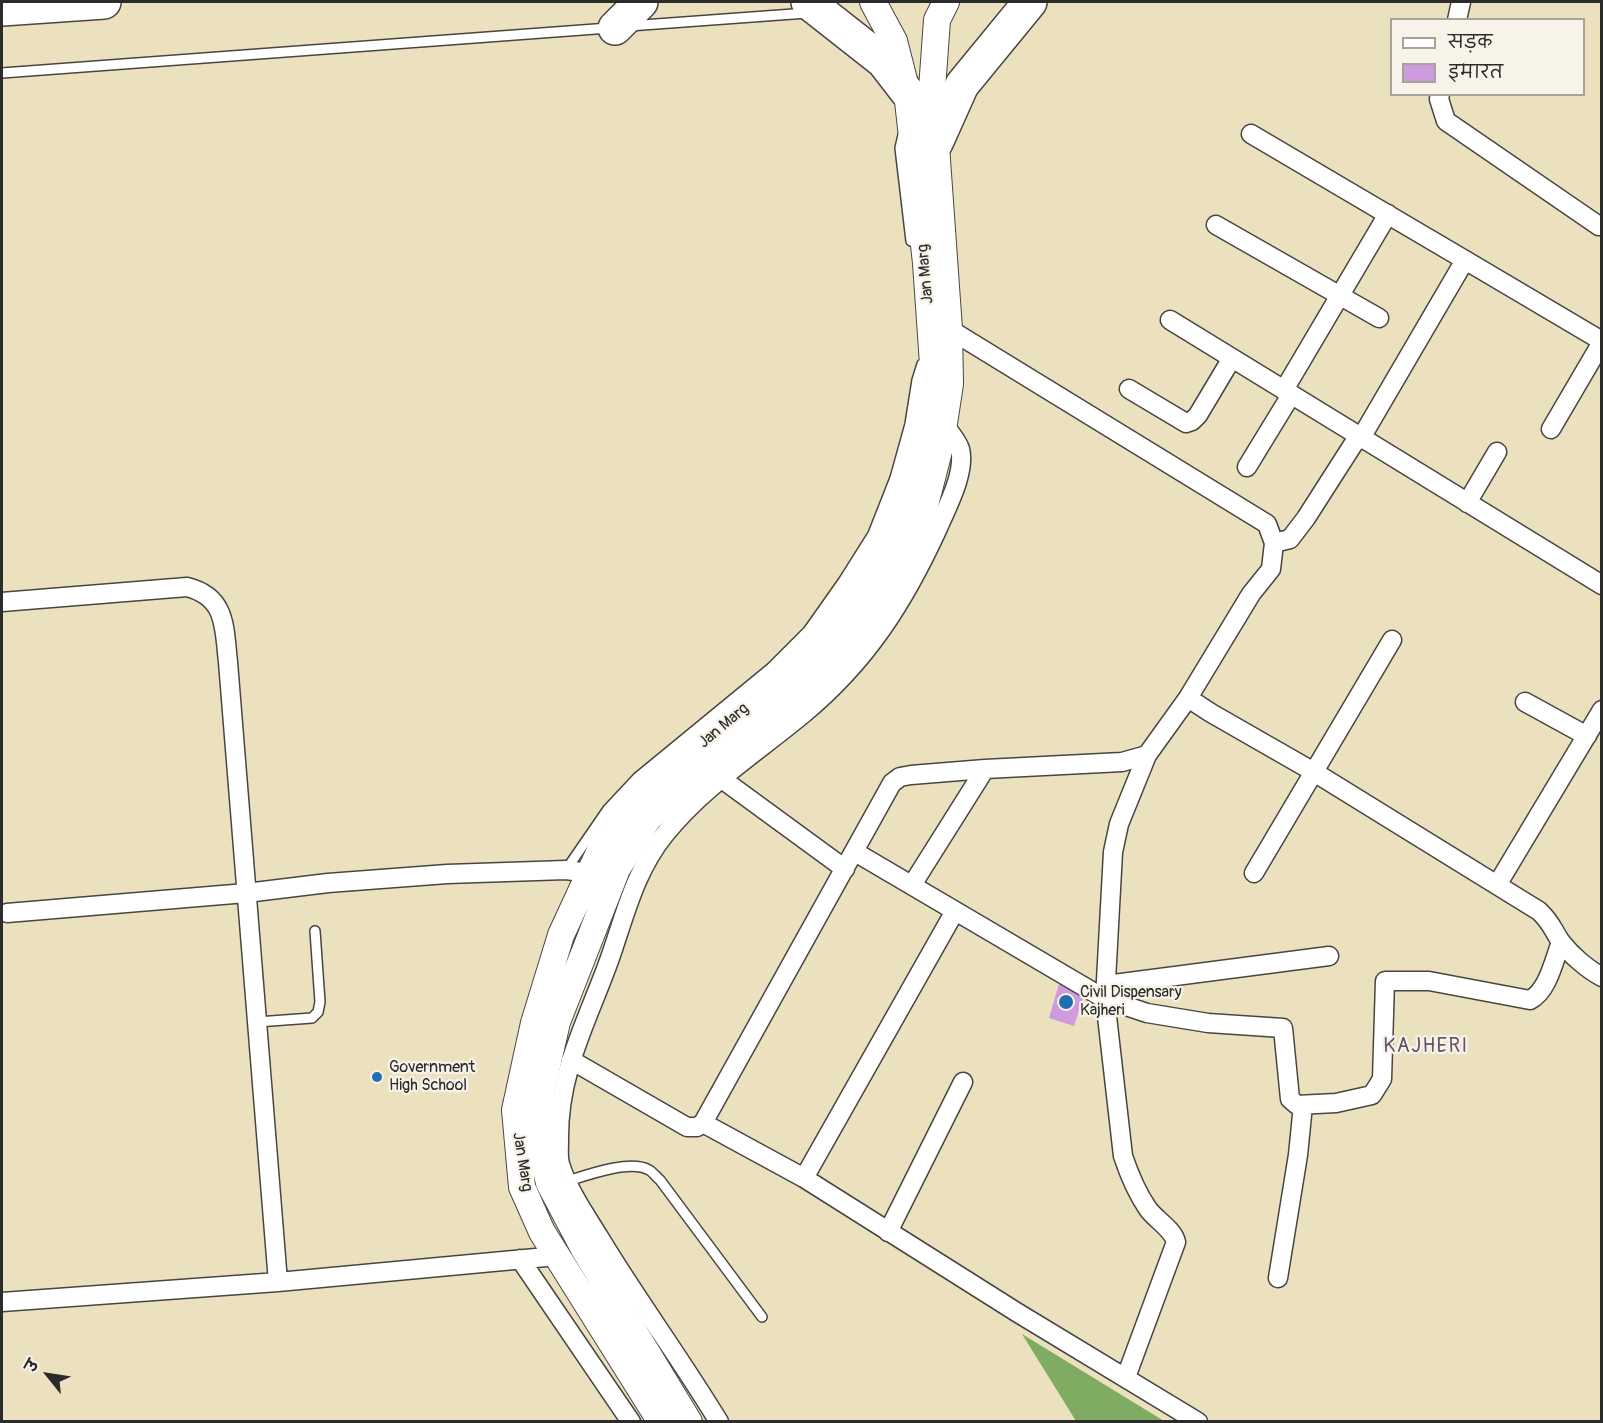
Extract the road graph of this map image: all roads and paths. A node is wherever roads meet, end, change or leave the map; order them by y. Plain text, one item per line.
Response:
1 (104, 2) edge
2 (641, 2) edge
3 (873, 2) edge
4 (946, 2) edge
5 (1030, 2) edge
6 (1461, 2) edge
7 (814, 7) edge
8 (2, 9) edge
9 (1457, 18) edge
10 (615, 27) junction
11 (2, 74) edge
12 (1440, 96) edge
13 (908, 103) junction
14 (1251, 134) dead end
15 (936, 143) junction
16 (1388, 214) junction
17 (1216, 225) dead end
18 (1601, 225) edge
19 (912, 254) dead end
20 (1466, 260) junction
21 (1340, 295) junction
22 (1379, 318) dead end
23 (1170, 320) dead end
24 (930, 323) junction
25 (1602, 341) edge
26 (1232, 358) junction
27 (1129, 389) dead end
28 (1288, 392) junction
29 (1551, 429) dead end
30 (1361, 438) junction
31 (1497, 452) dead end
32 (1247, 467) dead end
33 (1467, 503) junction
34 (1274, 543) junction
35 (1602, 585) edge
36 (2, 602) edge
37 (1392, 640) dead end
38 (1188, 698) junction
39 (1525, 702) dead end
40 (1602, 710) edge
41 (1587, 736) junction
42 (1147, 755) junction
43 (985, 769) junction
44 (713, 772) junction
45 (1314, 772) junction
46 (855, 852) junction
47 (845, 869) junction
48 (577, 872) junction
49 (1254, 873) dead end
50 (912, 885) junction
51 (1497, 885) junction
52 (246, 893) junction
53 (955, 911) junction
54 (7, 912) dead end
55 (315, 931) dead end
56 (1561, 942) junction
57 (1329, 956) dead end
58 (1602, 977) edge
59 (1106, 992) junction
60 (257, 1022) junction
61 (571, 1060) junction
62 (963, 1082) dead end
63 (1303, 1105) junction
64 (703, 1123) junction
65 (804, 1178) junction
66 (568, 1181) junction
67 (888, 1232) junction
68 (557, 1256) junction
69 (520, 1259) junction
70 (1278, 1278) dead end
71 (278, 1282) junction
72 (2, 1302) edge
73 (762, 1317) dead end
74 (1126, 1377) junction
75 (631, 1422) edge
76 (661, 1422) edge
77 (689, 1422) edge
78 (719, 1422) edge
79 (1198, 1422) edge

1 - 8 highway
2 - 10 highway
3 - 13 main road, Jan Marg
4 - 15 main road, Jan Marg
5 - 15 highway
6 - 9 street
7 - 10 lane
7 - 13 highway
10 - 11 lane
12 - 18 street
13 - 19 lane
13 - 24 main road, Jan Marg
14 - 16 street
15 - 24 main road, Jan Marg
16 - 20 street
16 - 21 street
17 - 21 street
20 - 25 street
20 - 30 street
21 - 22 street
21 - 28 street
23 - 26 street
24 - 34 street
24 - 44 main road, Jan Marg
24 - 48 main road, Jan Marg
25 - 29 street
26 - 27 street
26 - 28 street
28 - 30 street
28 - 32 street
30 - 33 street
30 - 34 street
31 - 33 street
33 - 35 street
34 - 38 street
36 - 52 street
37 - 45 street
38 - 42 street
38 - 45 street
39 - 41 street
40 - 41 street
41 - 51 street
42 - 43 street
42 - 59 street
43 - 46 street
43 - 50 street
44 - 47 street
44 - 61 street
44 - 77 main road, Jan Marg
45 - 49 street
45 - 51 street
46 - 47 street
46 - 50 street
47 - 64 street
48 - 52 street
48 - 68 main road, Jan Marg
50 - 53 street
51 - 56 street
52 - 54 street
52 - 60 street
53 - 59 street
53 - 65 street
55 - 60 lane
56 - 58 street
56 - 63 street
57 - 59 street
59 - 63 street
59 - 74 street
60 - 71 street
61 - 64 street
61 - 66 street
62 - 67 street
63 - 70 street
64 - 65 street
65 - 67 street
66 - 73 lane
66 - 78 street
67 - 74 street
68 - 69 street
68 - 76 main road, Jan Marg
69 - 71 street
69 - 75 street
71 - 72 street
74 - 79 street

